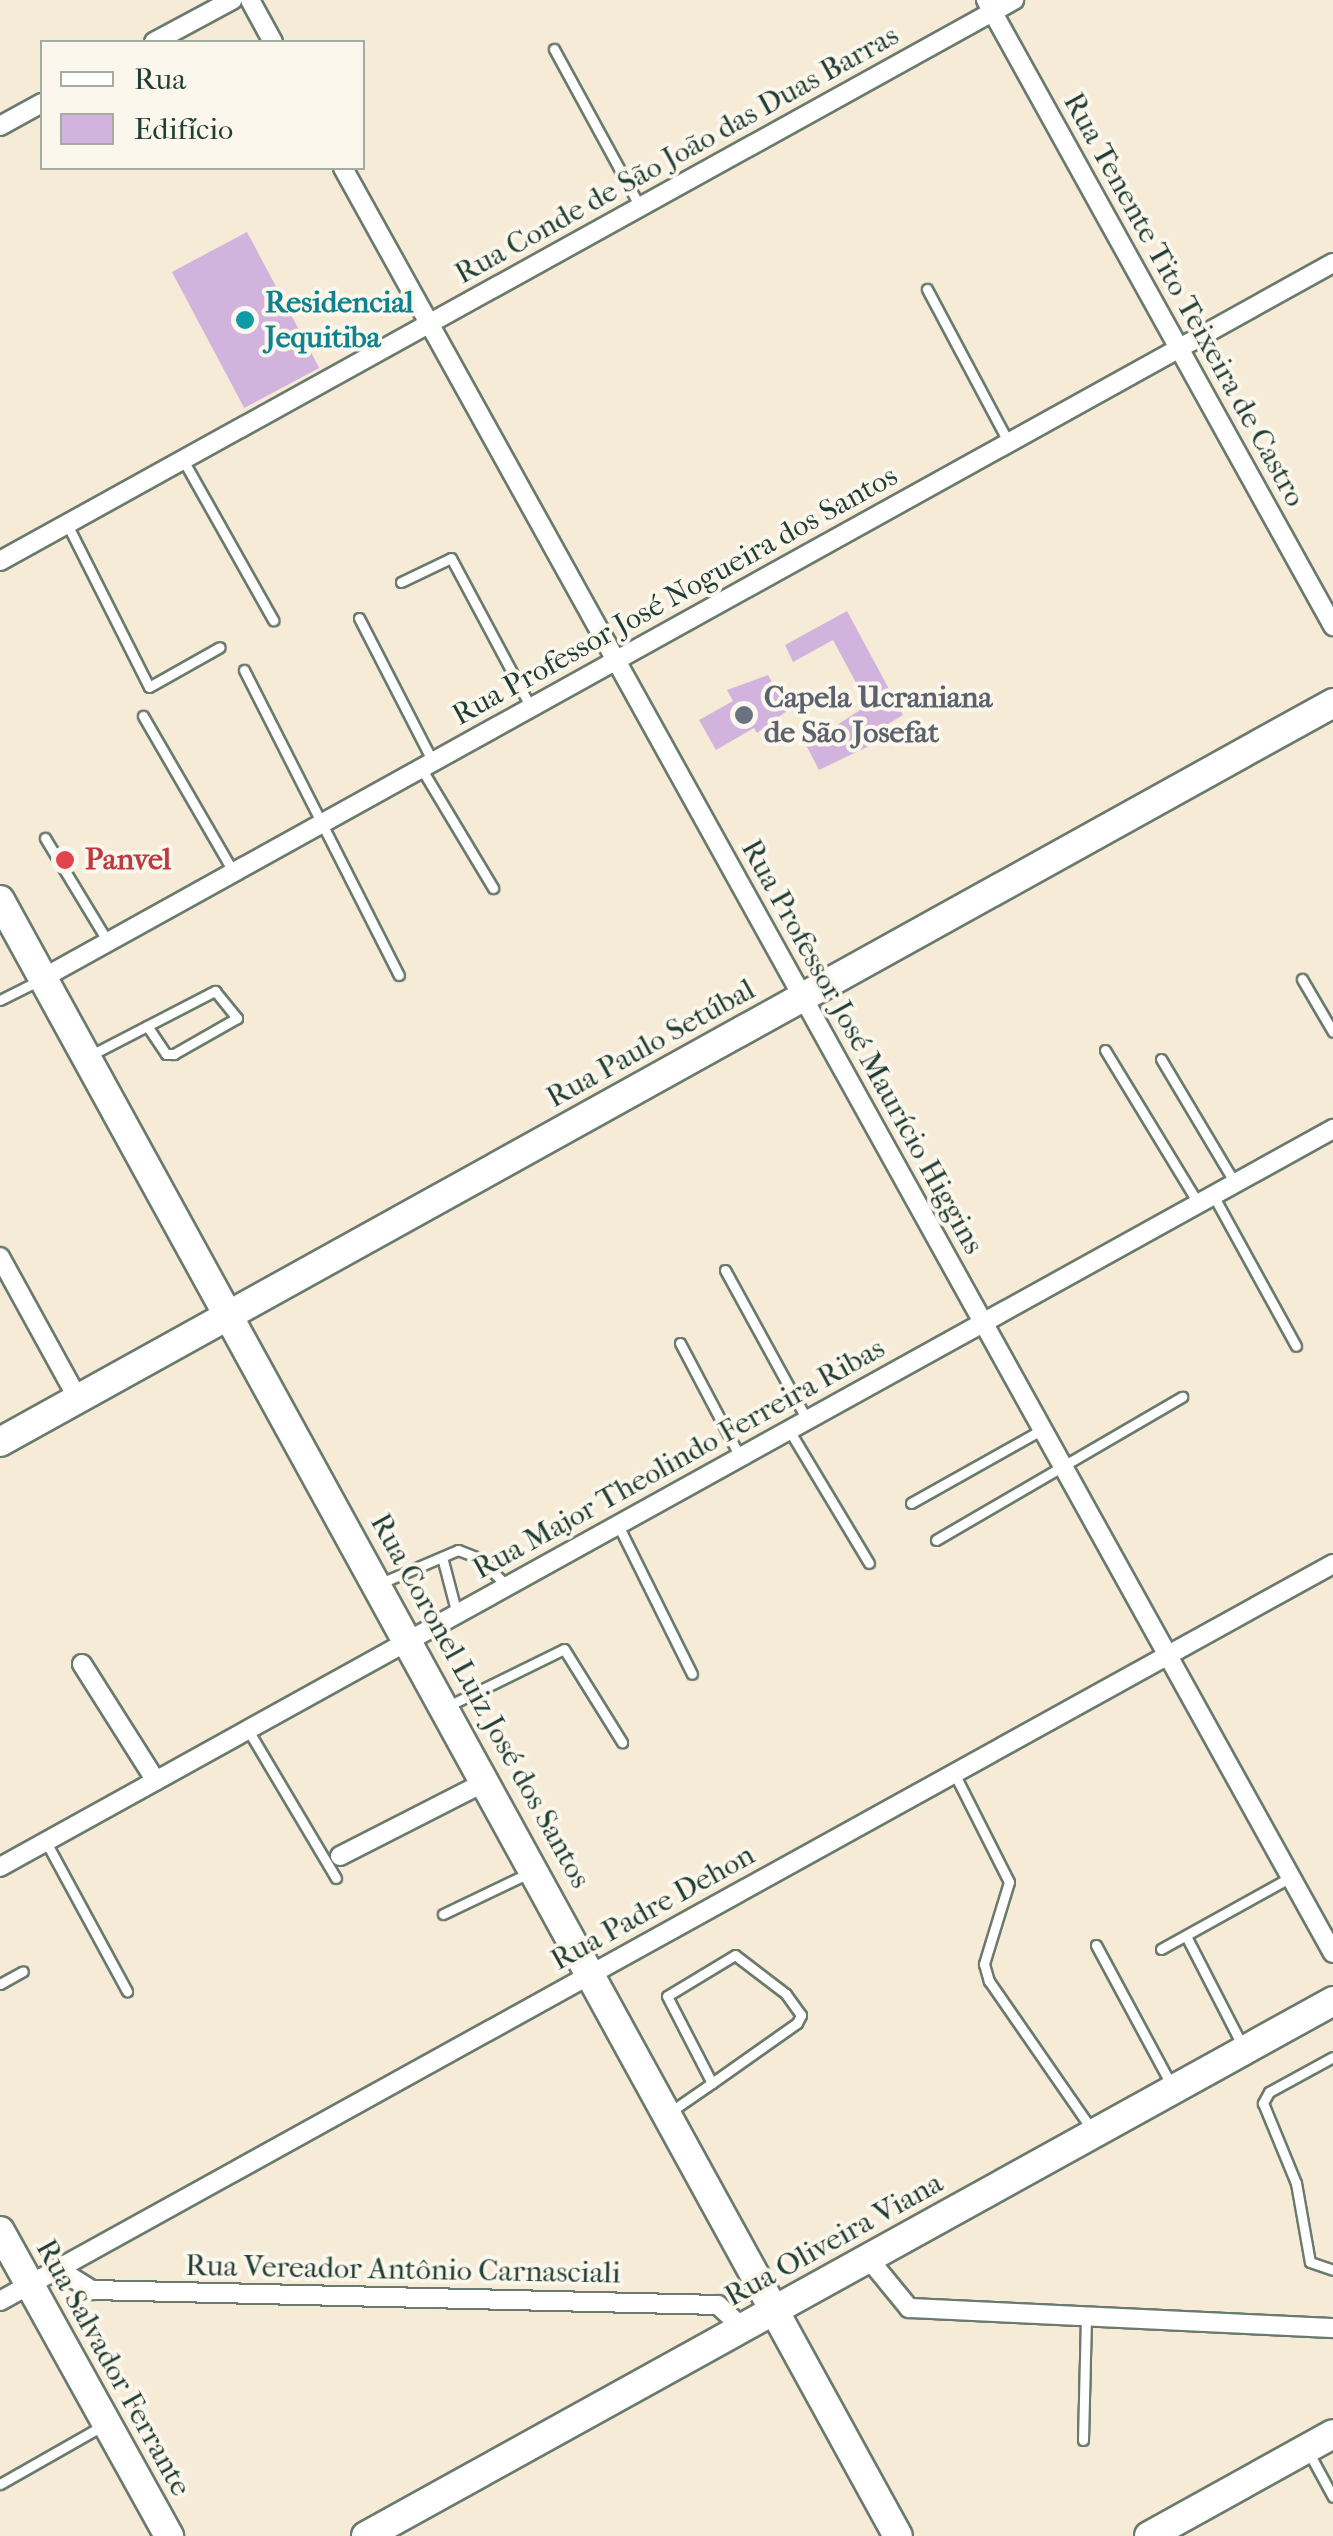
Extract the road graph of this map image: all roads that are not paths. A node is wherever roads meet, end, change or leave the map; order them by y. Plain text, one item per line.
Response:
1 (232, 0) edge
2 (250, 0) edge
3 (1014, 0) edge
4 (989, 6) edge
5 (158, 40) edge
6 (272, 40) edge
7 (554, 49) dead end
8 (40, 104) edge
9 (0, 126) edge
10 (344, 170) edge
11 (640, 207) junction
12 (1333, 263) edge
13 (927, 289) dead end
14 (429, 324) junction
15 (1179, 349) junction
16 (1009, 443) junction
17 (183, 460) junction
18 (66, 524) junction
19 (0, 561) edge
20 (401, 582) dead end
21 (358, 618) dead end
22 (272, 620) dead end
23 (1333, 626) edge
24 (220, 648) dead end
25 (616, 660) junction
26 (244, 670) dead end
27 (1333, 703) edge
28 (531, 708) junction
29 (143, 716) dead end
30 (427, 765) junction
31 (325, 822) junction
32 (45, 838) dead end
33 (234, 872) junction
34 (493, 888) dead end
35 (0, 900) edge
36 (108, 942) junction
37 (398, 975) dead end
38 (43, 978) junction
39 (1302, 980) dead end
40 (803, 997) junction
41 (0, 1000) edge
42 (148, 1026) junction
43 (1333, 1032) edge
44 (1105, 1050) dead end
45 (87, 1057) junction
46 (1162, 1059) dead end
47 (1333, 1128) edge
48 (1235, 1182) junction
49 (1205, 1199) junction
50 (0, 1257) edge
51 (725, 1270) dead end
52 (229, 1315) junction
53 (983, 1322) junction
54 (680, 1343) dead end
55 (1296, 1346) dead end
56 (1182, 1397) dead end
57 (78, 1399) junction
58 (806, 1420) junction
59 (1043, 1429) junction
60 (790, 1430) junction
61 (0, 1442) edge
62 (740, 1457) junction
63 (1063, 1466) junction
64 (911, 1503) dead end
65 (618, 1524) junction
66 (936, 1540) dead end
67 (442, 1557) junction
68 (869, 1563) dead end
69 (1333, 1564) edge
70 (378, 1584) junction
71 (507, 1586) junction
72 (457, 1614) junction
73 (409, 1640) junction
74 (1168, 1655) junction
75 (82, 1664) dead end
76 (692, 1674) dead end
77 (446, 1708) junction
78 (248, 1730) junction
79 (622, 1742) dead end
80 (954, 1773) junction
81 (156, 1781) junction
82 (487, 1781) junction
83 (46, 1842) junction
84 (340, 1856) dead end
85 (0, 1867) edge
86 (536, 1870) junction
87 (1291, 1877) junction
88 (336, 1878) dead end
89 (443, 1914) dead end
90 (1186, 1936) junction
91 (1096, 1945) dead end
92 (1161, 1949) dead end
93 (1333, 1952) edge
94 (24, 1971) dead end
95 (593, 1973) junction
96 (0, 1984) edge
97 (127, 1992) dead end
98 (1333, 2000) edge
99 (1244, 2050) junction
100 (1333, 2058) edge
101 (712, 2084) junction
102 (1173, 2089) junction
103 (670, 2112) junction
104 (1094, 2133) junction
105 (0, 2231) edge
106 (868, 2258) junction
107 (58, 2269) junction
108 (1333, 2270) edge
109 (10, 2293) edge
110 (778, 2308) junction
111 (1086, 2319) junction
112 (742, 2328) junction
113 (1333, 2328) edge
114 (106, 2424) junction
115 (1333, 2434) edge
116 (1083, 2440) dead end
117 (1307, 2449) junction
118 (0, 2484) edge
119 (1333, 2498) edge
120 (169, 2536) edge
121 (366, 2536) edge
122 (898, 2536) edge
123 (1150, 2536) edge

1 - 5 street
2 - 6 street
3 - 4 street, Rua Conde de São João das Duas Barras
4 - 11 street, Rua Conde de São João das Duas Barras
4 - 15 street, Rua Tenente Tito Teixeira de Castro
7 - 11 lane
8 - 9 street
10 - 14 street, Rua Professor José Maurício Higgins
11 - 14 street, Rua Conde de São João das Duas Barras
12 - 15 street, Rua Professor José Nogueira dos Santos
13 - 16 lane
14 - 17 street, Rua Conde de São João das Duas Barras
14 - 25 street, Rua Professor José Maurício Higgins
15 - 16 street, Rua Professor José Nogueira dos Santos
15 - 23 street, Rua Tenente Tito Teixeira de Castro
16 - 25 street, Rua Professor José Nogueira dos Santos
17 - 18 street, Rua Conde de São João das Duas Barras
17 - 22 lane
18 - 19 street, Rua Conde de São João das Duas Barras
18 - 24 lane
20 - 28 lane
21 - 30 lane
25 - 28 street, Rua Professor José Nogueira dos Santos
25 - 40 street, Rua Professor José Maurício Higgins
26 - 31 lane
27 - 40 main road, Rua Paulo Setúbal
28 - 30 street, Rua Professor José Nogueira dos Santos
29 - 33 lane
30 - 31 street, Rua Professor José Nogueira dos Santos
30 - 34 lane
31 - 33 street, Rua Professor José Nogueira dos Santos
31 - 37 lane
32 - 36 lane
33 - 36 street, Rua Professor José Nogueira dos Santos
35 - 38 main road, Rua Coronel Luiz José dos Santos
36 - 38 street, Rua Professor José Nogueira dos Santos
38 - 41 lane
38 - 45 main road, Rua Coronel Luiz José dos Santos
39 - 43 lane
40 - 52 main road, Rua Paulo Setúbal
40 - 53 street, Rua Professor José Maurício Higgins
42 - 42 lane
42 - 45 lane
44 - 49 lane
45 - 52 main road, Rua Coronel Luiz José dos Santos
46 - 48 lane
47 - 48 street, Rua Major Theolindo Ferreira Ribas
48 - 49 street, Rua Major Theolindo Ferreira Ribas
49 - 53 street, Rua Major Theolindo Ferreira Ribas
49 - 55 lane
50 - 57 street
51 - 58 lane
52 - 57 main road, Rua Paulo Setúbal
52 - 70 main road, Rua Coronel Luiz José dos Santos
53 - 58 street, Rua Major Theolindo Ferreira Ribas
53 - 59 street, Rua Professor José Maurício Higgins
54 - 62 lane
56 - 63 lane
57 - 61 main road, Rua Paulo Setúbal
58 - 60 street, Rua Major Theolindo Ferreira Ribas
59 - 63 street, Rua Professor José Maurício Higgins
59 - 64 lane
60 - 62 street, Rua Major Theolindo Ferreira Ribas
60 - 68 lane
62 - 65 street, Rua Major Theolindo Ferreira Ribas
63 - 66 lane
63 - 74 street, Rua Professor José Maurício Higgins
65 - 71 street, Rua Major Theolindo Ferreira Ribas
65 - 76 lane
67 - 70 lane
67 - 71 lane
67 - 72 lane
69 - 74 street, Rua Padre Dehon
70 - 73 main road, Rua Coronel Luiz José dos Santos
71 - 72 street, Rua Major Theolindo Ferreira Ribas
72 - 73 street, Rua Major Theolindo Ferreira Ribas
73 - 77 main road, Rua Coronel Luiz José dos Santos
73 - 78 street, Rua Major Theolindo Ferreira Ribas
74 - 80 street, Rua Padre Dehon
74 - 87 street, Rua Professor José Maurício Higgins
75 - 81 street
77 - 79 lane
77 - 82 main road, Rua Coronel Luiz José dos Santos
78 - 81 street, Rua Major Theolindo Ferreira Ribas
78 - 88 lane
80 - 95 street, Rua Padre Dehon
80 - 104 lane
81 - 83 street, Rua Major Theolindo Ferreira Ribas
82 - 84 street
82 - 86 main road, Rua Coronel Luiz José dos Santos
83 - 85 street, Rua Major Theolindo Ferreira Ribas
83 - 97 lane
86 - 89 lane
86 - 95 main road, Rua Coronel Luiz José dos Santos
87 - 90 lane
87 - 93 street, Rua Professor José Maurício Higgins
90 - 92 lane
90 - 99 lane
91 - 102 lane
94 - 96 lane
95 - 103 main road, Rua Coronel Luiz José dos Santos
95 - 107 street, Rua Padre Dehon
98 - 99 main road, Rua Oliveira Viana
99 - 102 main road, Rua Oliveira Viana
100 - 108 lane
101 - 101 lane
101 - 103 lane
102 - 104 main road, Rua Oliveira Viana
103 - 110 main road, Rua Coronel Luiz José dos Santos
104 - 106 main road, Rua Oliveira Viana
105 - 109 main road, Rua Salvador Ferrante
106 - 110 main road, Rua Oliveira Viana
106 - 111 street
107 - 109 street, Rua Padre Dehon
107 - 112 street, Rua Vereador Antônio Carnasciali
109 - 114 main road, Rua Salvador Ferrante
110 - 112 main road, Rua Oliveira Viana
110 - 122 main road, Rua Coronel Luiz José dos Santos
111 - 113 street
111 - 116 lane
112 - 121 main road, Rua Oliveira Viana
114 - 118 lane
114 - 120 main road, Rua Salvador Ferrante
115 - 117 main road
117 - 119 lane
117 - 123 main road

